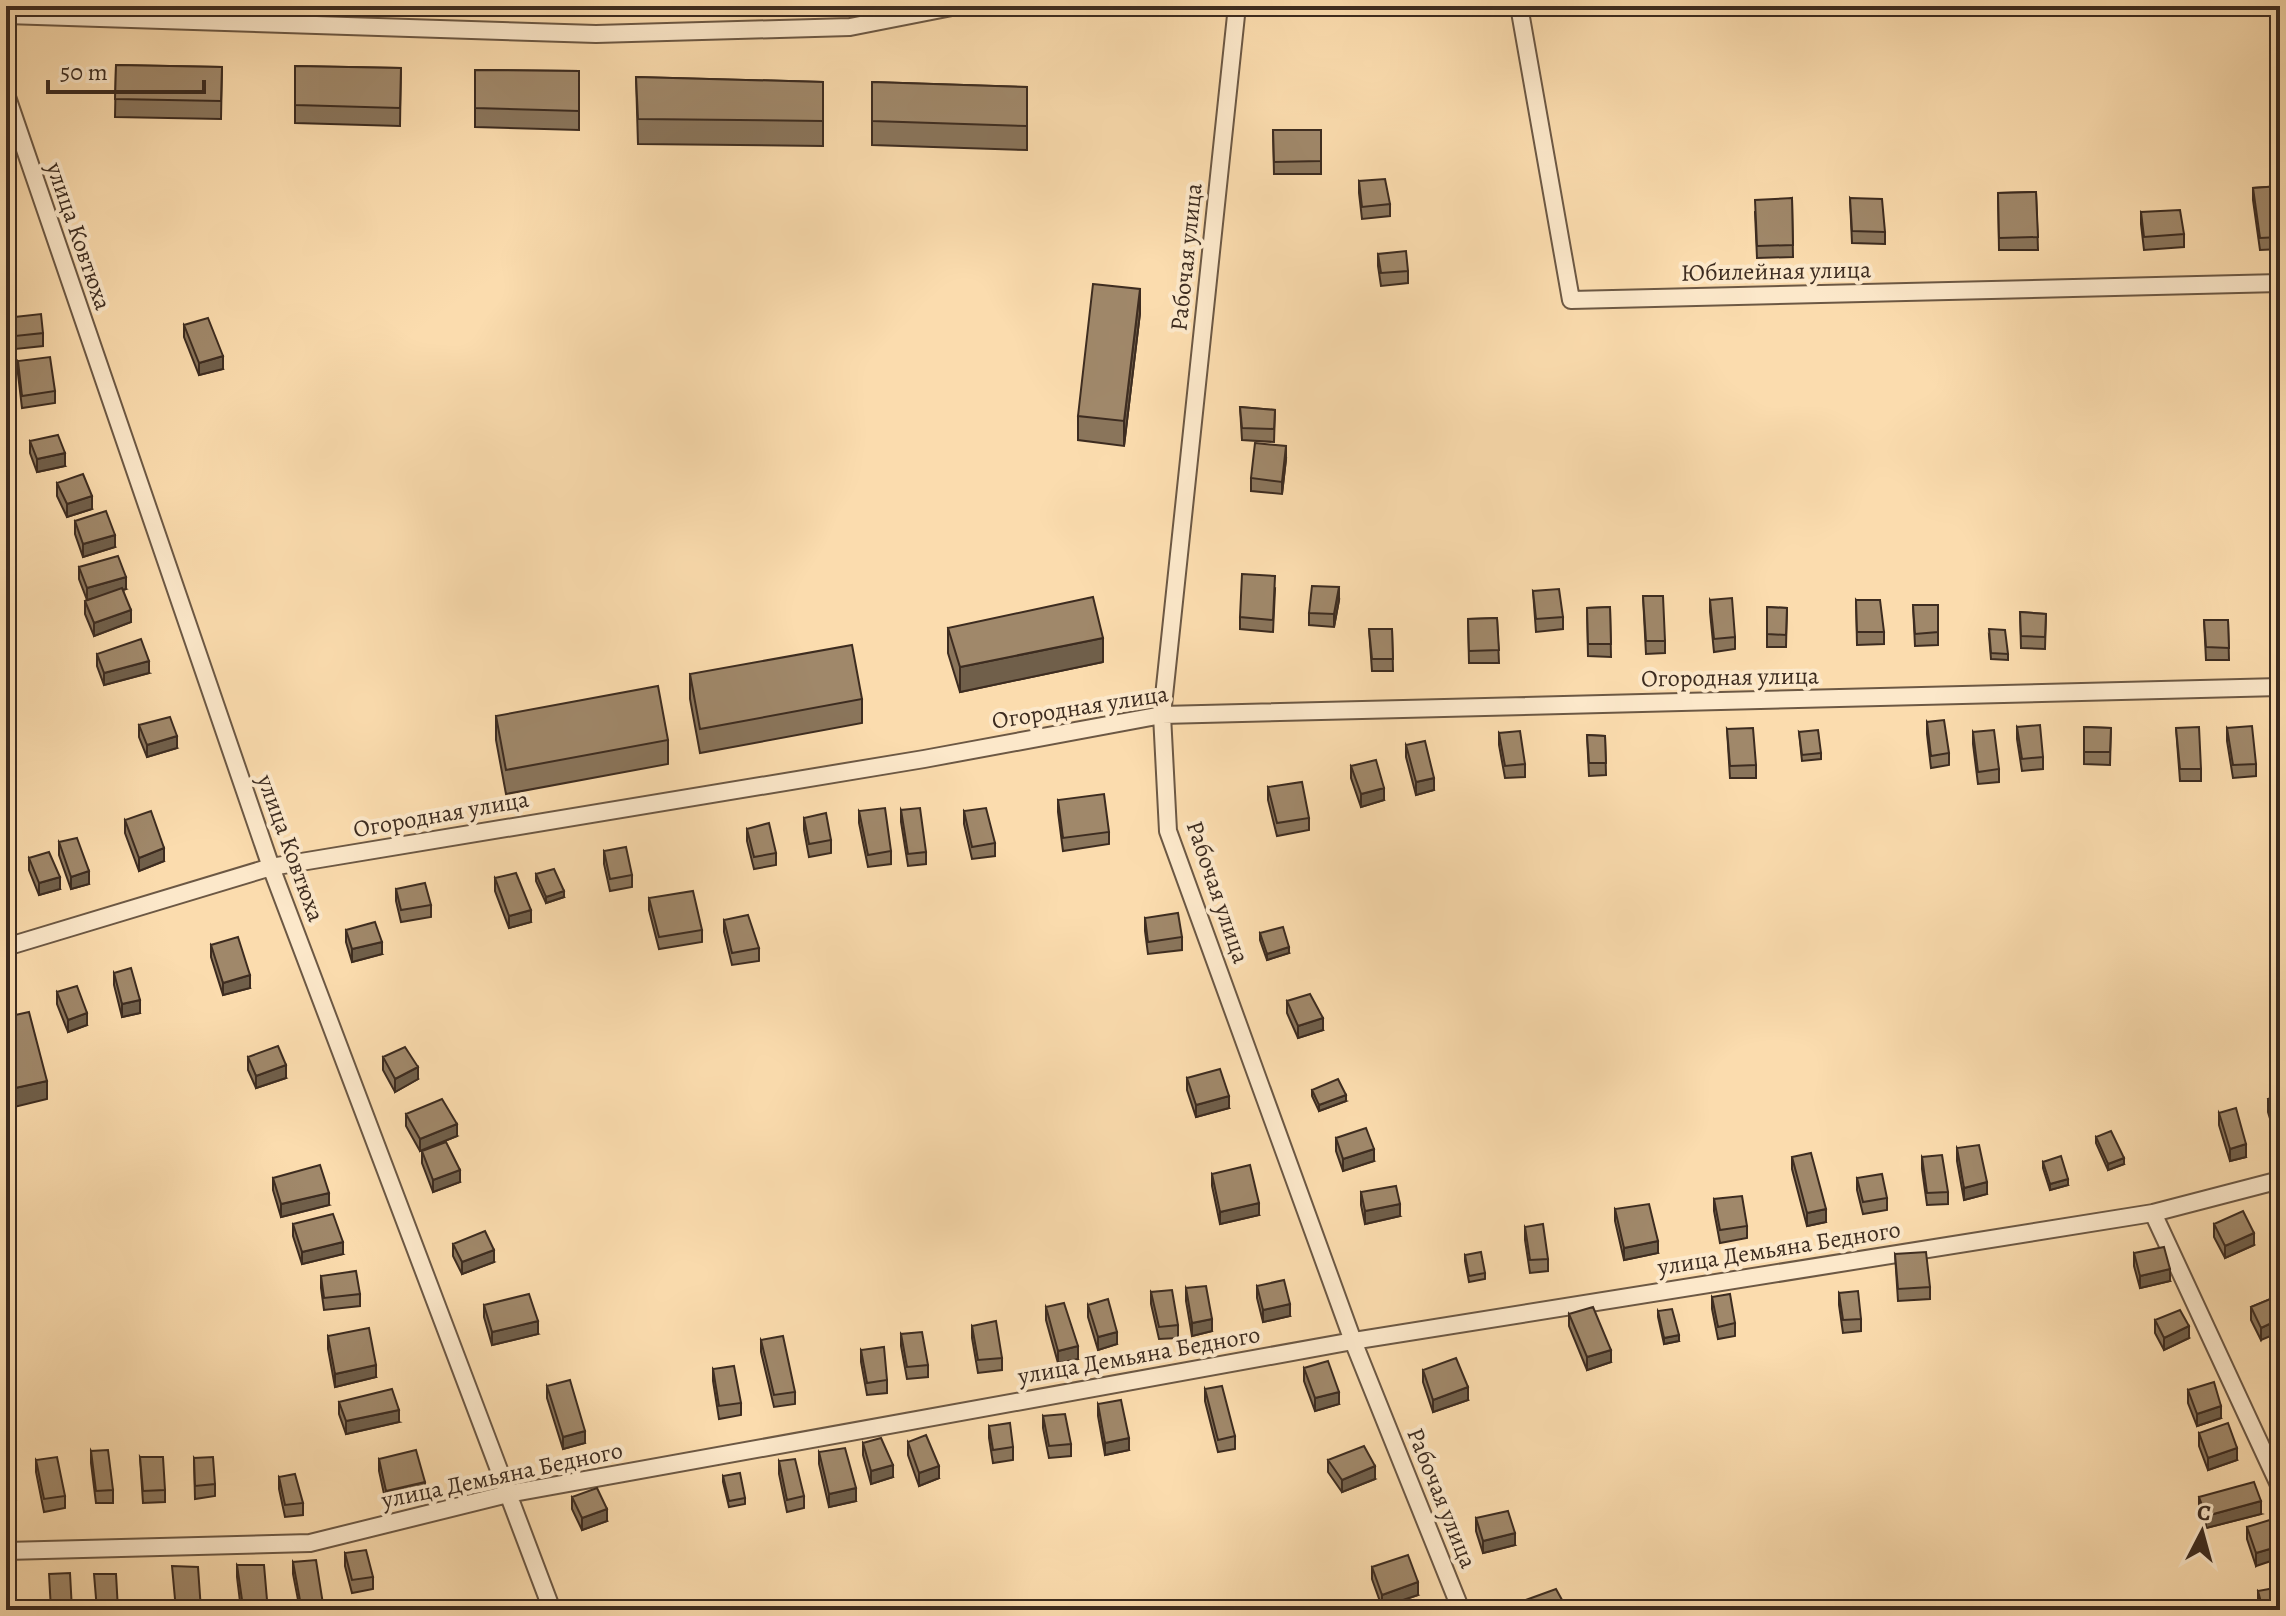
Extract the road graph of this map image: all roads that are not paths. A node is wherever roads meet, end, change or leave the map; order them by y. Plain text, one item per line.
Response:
1 (957, 6) edge
2 (1237, 6) edge
3 (1519, 6) edge
4 (6, 15) edge
5 (6, 94) edge
6 (2280, 283) edge
7 (2280, 687) edge
8 (1162, 715) junction
9 (271, 867) junction
10 (6, 947) edge
11 (2280, 1180) edge
12 (2153, 1213) junction
13 (1353, 1341) junction
14 (2280, 1487) edge
15 (508, 1494) junction
16 (6, 1551) edge
17 (552, 1610) edge
18 (1461, 1610) edge

1 - 4 street
2 - 8 street, Рабочая улица
3 - 6 street, Юбилейная улица
5 - 9 street, улица Ковтюха
7 - 8 street, Огородная улица
8 - 9 street, Огородная улица
8 - 13 street, Рабочая улица
9 - 10 street, Огородная улица
9 - 15 street, улица Ковтюха
11 - 12 street, улица Демьяна Бедного
12 - 13 street, улица Демьяна Бедного
12 - 14 street
13 - 15 street, улица Демьяна Бедного
13 - 18 street, Рабочая улица
15 - 16 street, улица Демьяна Бедного
15 - 17 street, улица Ковтюха

